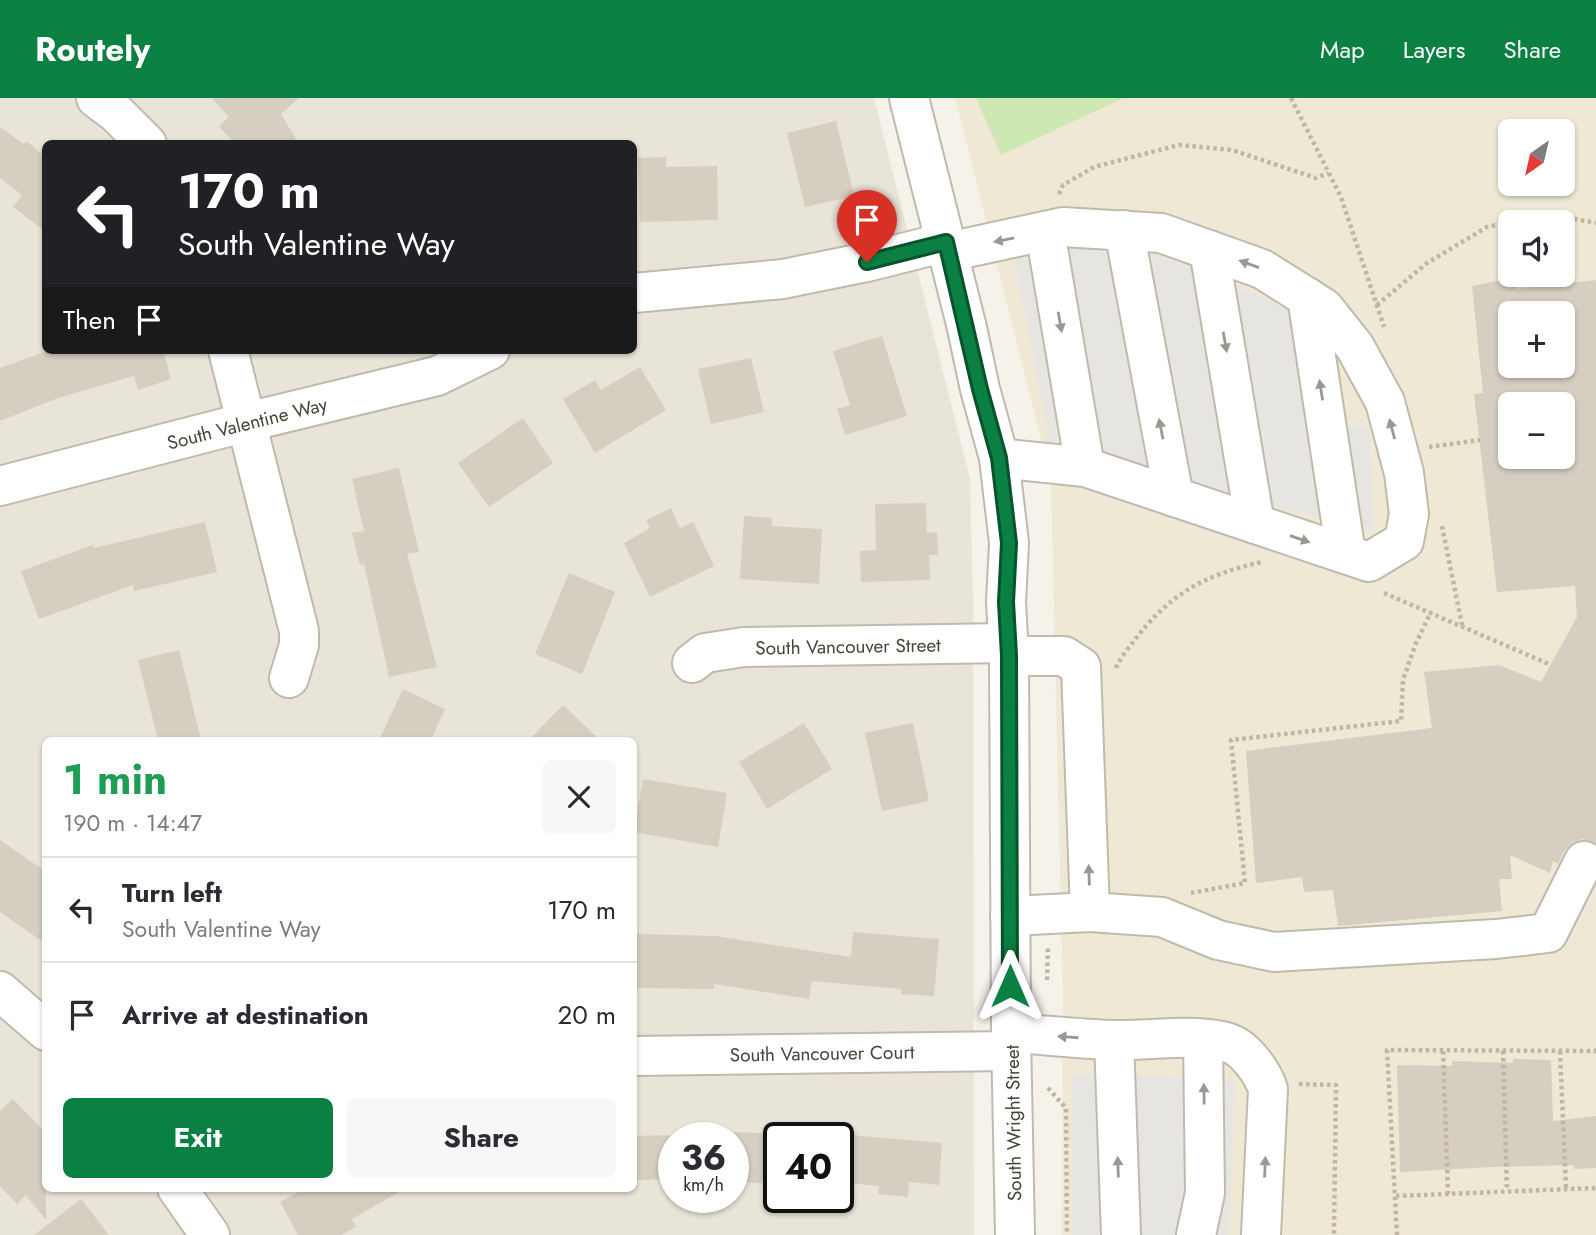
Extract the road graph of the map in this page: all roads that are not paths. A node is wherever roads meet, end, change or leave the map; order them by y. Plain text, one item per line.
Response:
1 (96, 98) edge
2 (909, 98) edge
3 (143, 140) edge
4 (1049, 218) junction
5 (1124, 230) junction
6 (947, 247) junction
7 (1209, 250) junction
8 (637, 293) edge
9 (1307, 297) junction
10 (229, 354) edge
11 (482, 354) edge
12 (247, 422) junction
13 (999, 458) junction
14 (1085, 467) junction
15 (0, 486) edge
16 (1174, 496) junction
17 (1255, 524) junction
18 (1346, 555) junction
19 (1009, 650) junction
20 (692, 663) dead end
21 (289, 678) dead end
22 (1584, 861) dead end
23 (1090, 912) junction
24 (1010, 916) junction
25 (0, 991) edge
26 (42, 1028) edge
27 (1203, 1039) junction
28 (1114, 1040) junction
29 (1011, 1042) junction
30 (637, 1056) edge
31 (180, 1192) edge
32 (210, 1235) edge
33 (1015, 1235) edge
34 (1121, 1235) edge
35 (1196, 1235) edge
36 (1261, 1235) edge

1 - 3 street
2 - 6 street, South Wright Street
4 - 5 street
4 -> 6 street
4 -> 14 street
5 - 7 street
16 -> 5 street
6 - 8 street
6 - 13 street, South Wright Street
9 -> 7 street
7 -> 17 street
18 -> 9 street
18 -> 9 street
10 - 12 street
11 - 12 street, South Valentine Way
12 - 15 street, South Valentine Way
12 - 21 street
13 - 14 street
13 - 19 street, South Wright Street
14 - 16 street
16 - 17 street
17 -> 18 street
19 - 20 street, South Vancouver Street
23 -> 19 street, South Vancouver Street
19 - 24 street, South Wright Street
22 - 23 street
23 - 24 street
24 - 29 street, South Wright Street
25 - 26 street
27 - 28 street, South Vancouver Court
35 -> 27 street
36 -> 27 street, South Vancouver Court
28 -> 29 street, South Vancouver Court
34 -> 28 street
29 - 30 street, South Vancouver Court
29 - 33 street, South Wright Street
31 - 32 street

